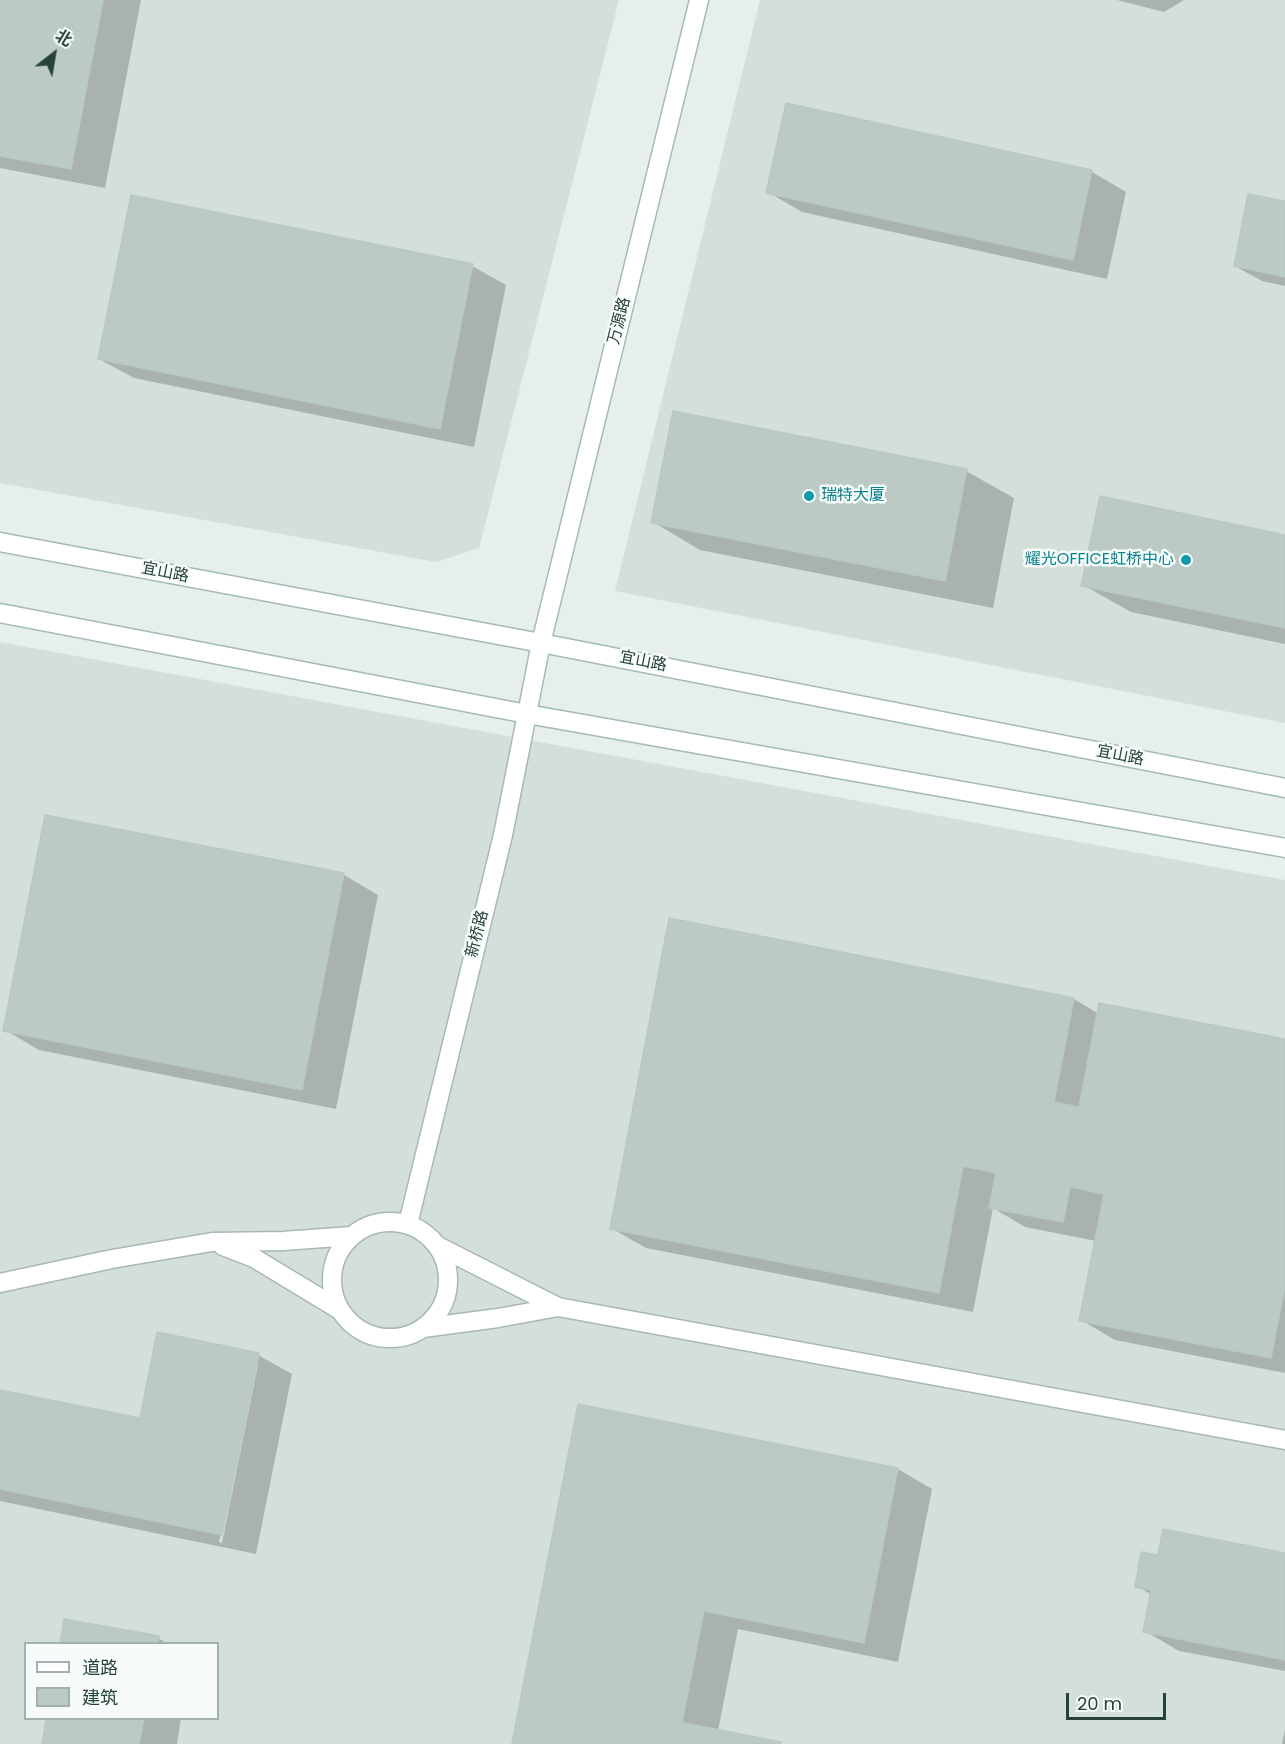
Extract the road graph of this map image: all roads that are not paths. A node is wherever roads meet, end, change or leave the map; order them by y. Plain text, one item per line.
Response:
1 (699, 0) edge
2 (0, 542) edge
3 (0, 613) edge
4 (541, 642) junction
5 (527, 714) junction
6 (1285, 788) edge
7 (1285, 848) edge
8 (408, 1224) junction
9 (351, 1236) junction
10 (212, 1242) junction
11 (438, 1246) junction
12 (0, 1283) edge
13 (558, 1307) junction
14 (340, 1310) junction
15 (423, 1328) junction
16 (1285, 1440) edge

1 - 4 street, 万源路
2 - 4 street, 宜山路
3 - 5 street
4 - 5 street, 新桥路
4 - 6 street, 宜山路
5 - 7 street
5 - 8 street, 新桥路
8 - 9 street
8 - 11 street
9 - 10 street
9 - 14 street
10 - 12 street
10 - 14 street
11 - 13 street
11 - 15 street
13 - 15 street
13 - 16 street
14 - 15 street

